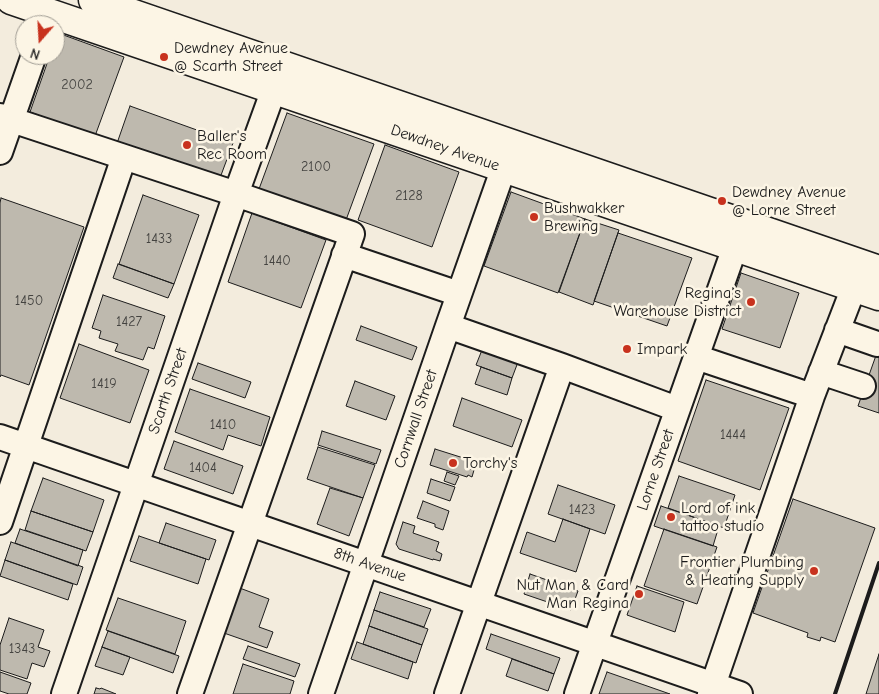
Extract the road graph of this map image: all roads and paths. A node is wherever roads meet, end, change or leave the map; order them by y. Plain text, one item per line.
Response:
1 (11, 0) edge
2 (93, 0) edge
3 (49, 13) edge
4 (30, 65) edge
5 (274, 89) junction
6 (6, 118) edge
7 (0, 152) edge
8 (508, 156) junction
9 (124, 157) junction
10 (236, 194) junction
11 (735, 246) junction
12 (344, 256) junction
13 (879, 270) edge
14 (866, 292) edge
15 (459, 294) junction
16 (448, 326) junction
17 (837, 330) junction
18 (877, 344) dead end
19 (696, 357) junction
20 (562, 366) junction
21 (821, 372) junction
22 (863, 386) dead end
23 (812, 396) junction
24 (677, 409) junction
25 (0, 437) edge
26 (26, 446) junction
27 (136, 484) junction
28 (2, 512) edge
29 (250, 523) junction
30 (366, 563) junction
31 (478, 602) junction
32 (595, 643) junction
33 (712, 690) edge
34 (64, 694) edge
35 (190, 694) edge
36 (321, 694) edge
37 (447, 694) edge
38 (577, 694) edge
39 (740, 694) edge

1 - 3 main road, Dewdney Avenue
2 - 8 main road, Dewdney Avenue
3 - 5 main road, Dewdney Avenue
4 - 6 street
5 - 8 main road, Dewdney Avenue
5 - 10 street, Scarth Street
6 - 7 street
6 - 9 street
8 - 11 main road, Dewdney Avenue
8 - 13 main road, Dewdney Avenue
8 - 15 street, Cornwall Street
9 - 10 street
9 - 26 street
10 - 12 street
10 - 27 street, Scarth Street
11 - 14 main road, Dewdney Avenue
11 - 19 street, Lorne Street
12 - 15 street
12 - 29 street
14 - 17 street
15 - 16 street, Cornwall Street
16 - 20 street
16 - 30 street, Cornwall Street
17 - 18 street
17 - 21 street
19 - 23 street
19 - 24 street, Lorne Street
20 - 24 street
20 - 31 street
21 - 22 street
21 - 23 street
23 - 33 street
24 - 32 street, Lorne Street
25 - 26 street, 8th Avenue
26 - 27 street, 8th Avenue
26 - 28 street
27 - 29 street, 8th Avenue
27 - 34 street, Scarth Street
29 - 30 street, 8th Avenue
29 - 35 street
30 - 31 street, 8th Avenue
30 - 36 street, Cornwall Street
31 - 32 street, 8th Avenue
31 - 37 street
32 - 33 street, 8th Avenue
32 - 38 street, Lorne Street
33 - 39 street, 8th Avenue

